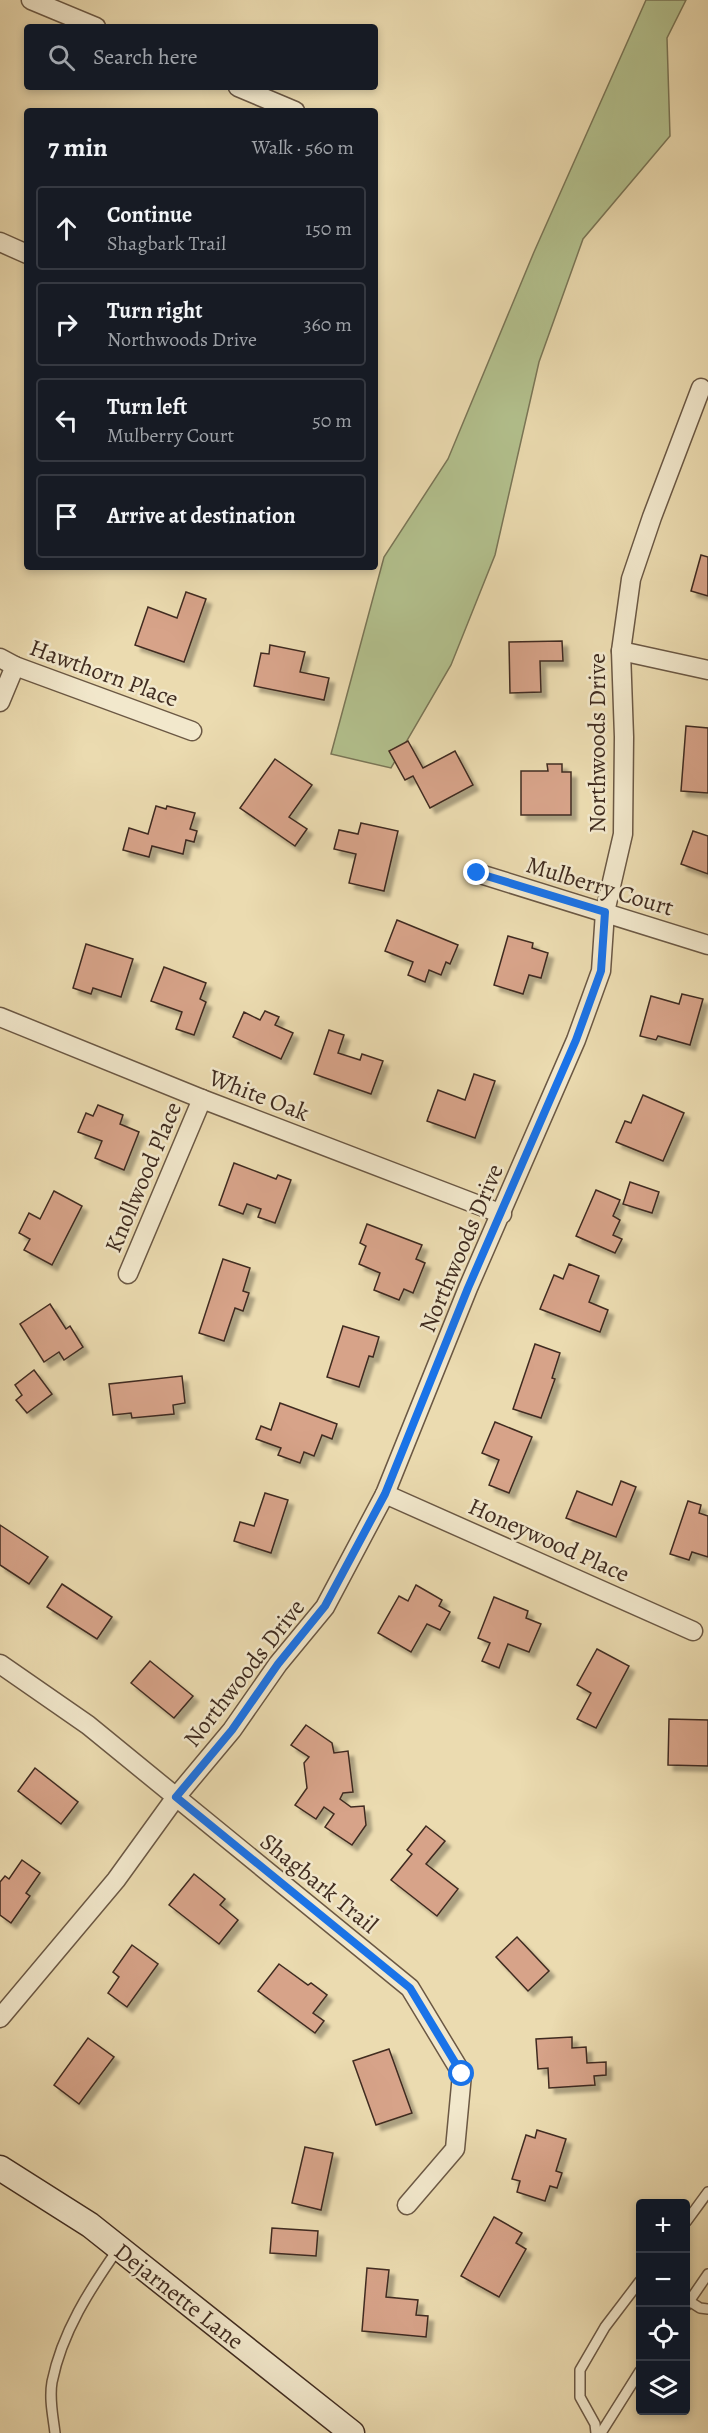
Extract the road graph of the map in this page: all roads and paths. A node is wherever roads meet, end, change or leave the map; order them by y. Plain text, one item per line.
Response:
1 (31, 0) edge
2 (89, 24) edge
3 (245, 90) edge
4 (289, 108) edge
5 (0, 242) edge
6 (24, 253) edge
7 (701, 388) dead end
8 (621, 651) junction
9 (8, 662) edge
10 (708, 670) edge
11 (0, 702) edge
12 (192, 731) dead end
13 (477, 873) dead end
14 (605, 912) junction
15 (708, 945) edge
16 (0, 1017) edge
17 (202, 1099) junction
18 (502, 1214) junction
19 (128, 1274) dead end
20 (385, 1494) junction
21 (693, 1631) dead end
22 (0, 1664) edge
23 (176, 1797) junction
24 (0, 2018) edge
25 (0, 2169) edge
26 (708, 2192) edge
27 (407, 2205) dead end
28 (690, 2217) edge
29 (119, 2248) junction
30 (708, 2274) edge
31 (636, 2286) edge
32 (690, 2300) edge
33 (690, 2305) edge
34 (708, 2309) edge
35 (636, 2377) edge
36 (55, 2433) edge
37 (351, 2433) edge
38 (596, 2433) edge
39 (601, 2433) edge

1 - 2 street
3 - 4 street
5 - 6 street
7 - 8 street, Northwoods Drive
8 - 10 street
8 - 14 street, Northwoods Drive
9 - 11 street
9 - 12 street, Hawthorn Place
13 - 14 street, Mulberry Court
14 - 15 street, Mulberry Court
14 - 18 street, Northwoods Drive
16 - 17 street, White Oak
17 - 18 street, White Oak
17 - 19 street, Knollwood Place
18 - 20 street, Northwoods Drive
20 - 21 street, Honeywood Place
20 - 23 street, Northwoods Drive
22 - 23 street, Shagbark Trail
23 - 24 street, Northwoods Drive
23 - 27 street, Shagbark Trail
25 - 29 main road, Dejarnette Lane
26 - 28 lane
29 - 36 lane
29 - 37 main road, Dejarnette Lane
30 - 32 lane
31 - 38 lane
33 - 34 lane
35 - 39 lane

